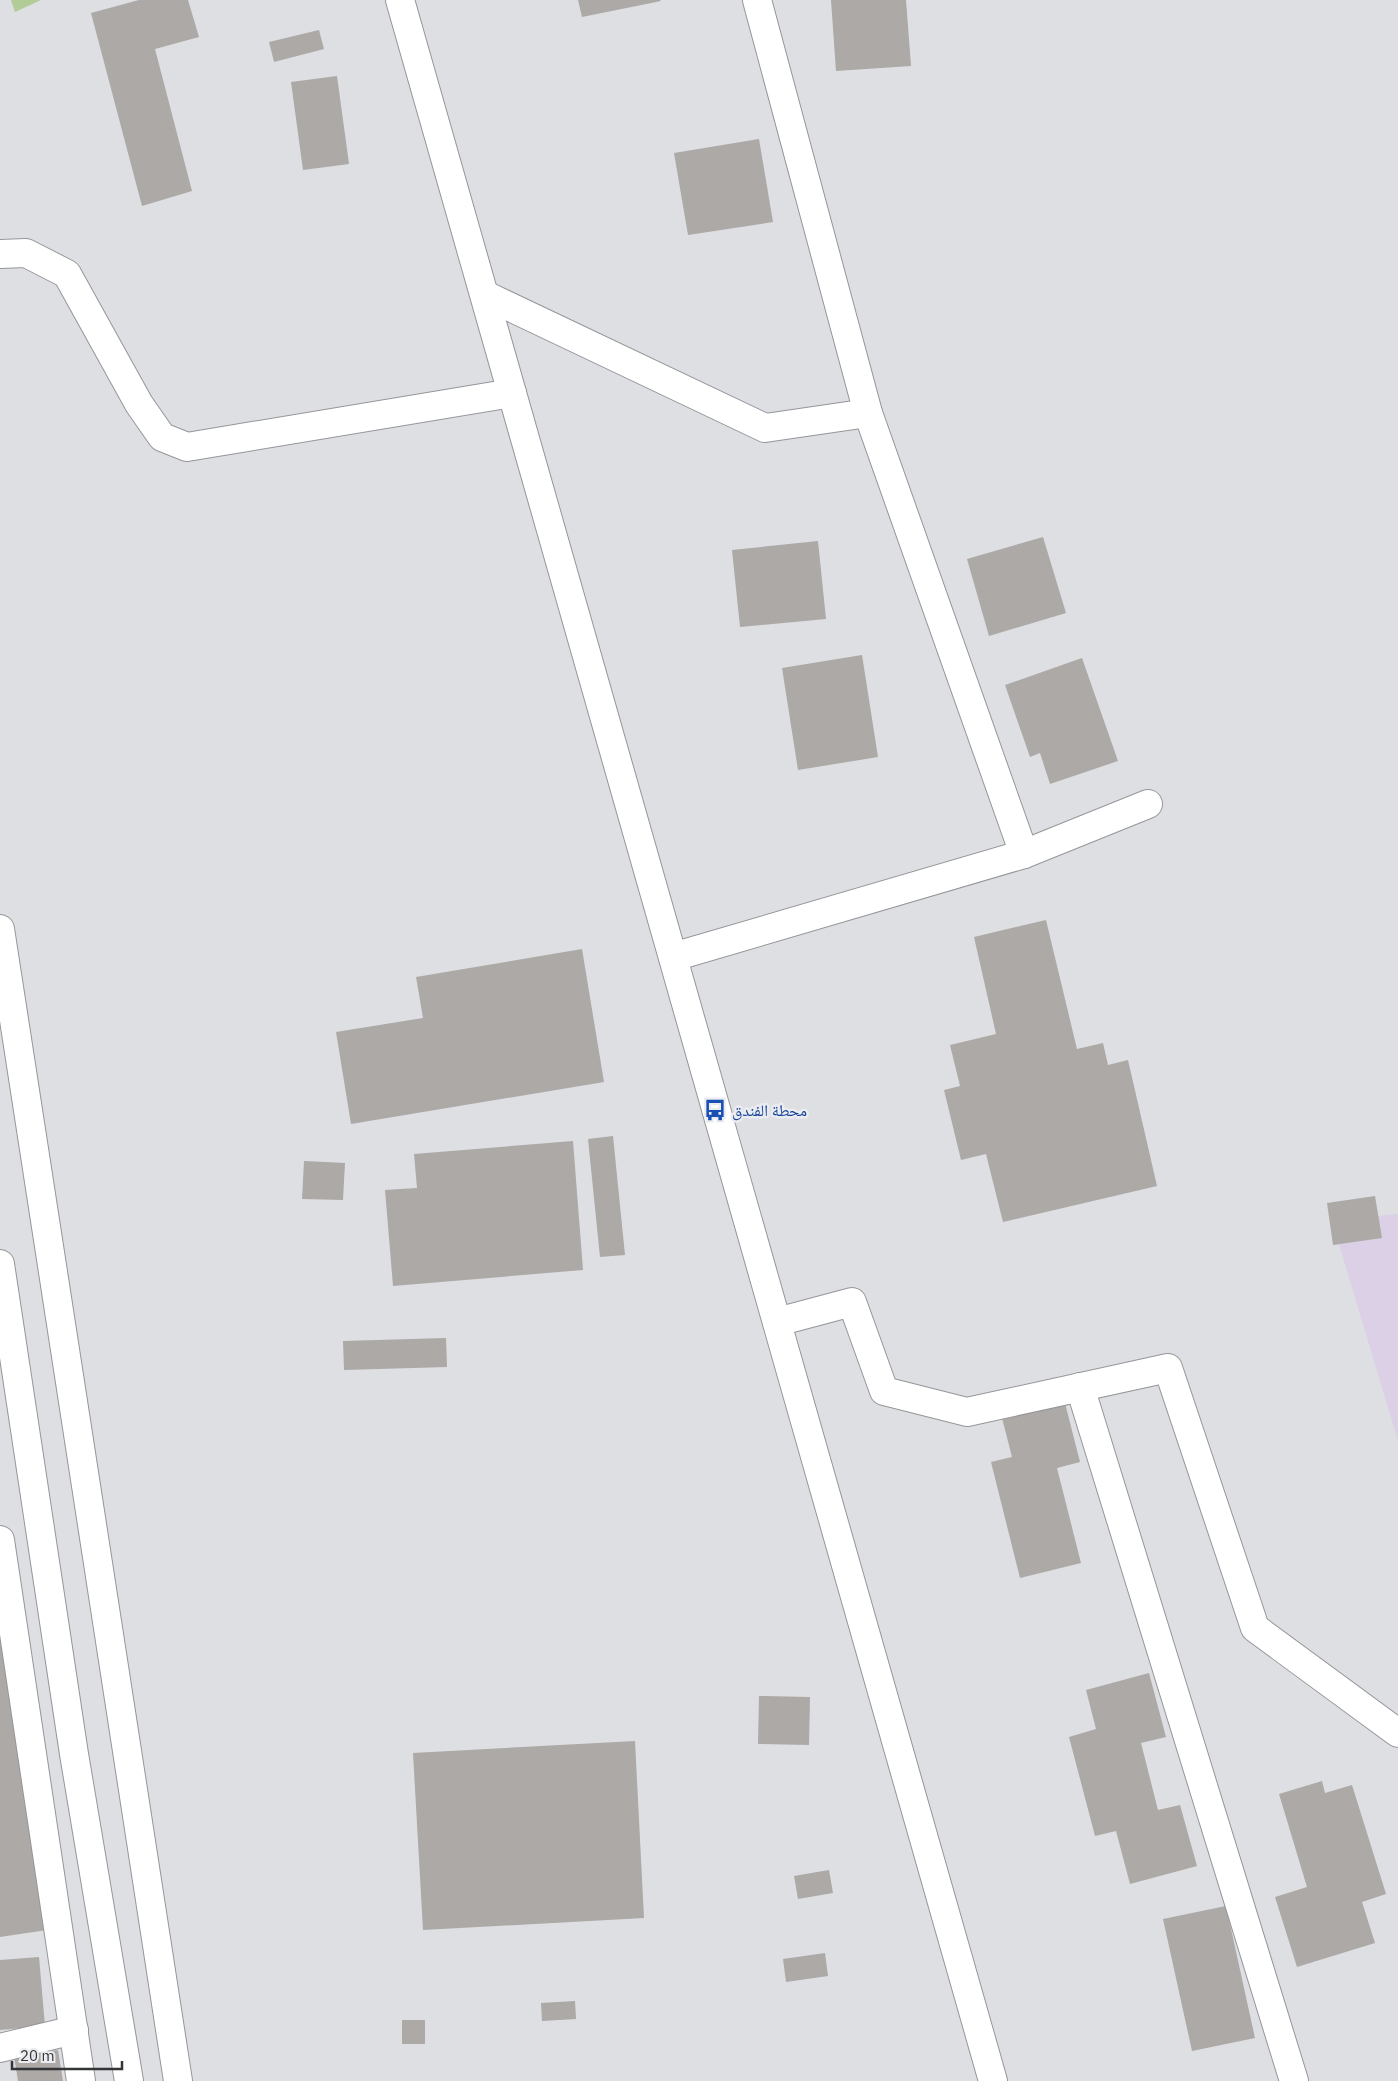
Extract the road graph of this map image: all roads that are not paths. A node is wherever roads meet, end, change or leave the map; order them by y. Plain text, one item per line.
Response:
1 (400, 0) edge
2 (756, 0) edge
3 (0, 254) edge
4 (484, 295) junction
5 (512, 392) junction
6 (868, 413) junction
7 (1148, 804) dead end
8 (1024, 854) junction
9 (0, 929) edge
10 (673, 957) junction
11 (0, 1264) edge
12 (777, 1322) junction
13 (1080, 1388) junction
14 (0, 1540) edge
15 (3, 1578) edge
16 (1398, 1734) edge
17 (74, 2030) junction
18 (0, 2048) edge
19 (81, 2081) edge
20 (129, 2081) edge
21 (178, 2081) edge
22 (993, 2081) edge
23 (1294, 2081) edge

1 - 4 street
2 - 6 street
3 - 5 street
4 - 5 street
4 - 6 street
5 - 10 street
6 - 8 street
7 - 8 street
8 - 10 street
9 - 21 street
10 - 12 street
11 - 20 street
12 - 13 street
12 - 22 street
13 - 16 street
13 - 23 street
14 - 15 street
15 - 17 street
17 - 18 street
17 - 19 street

